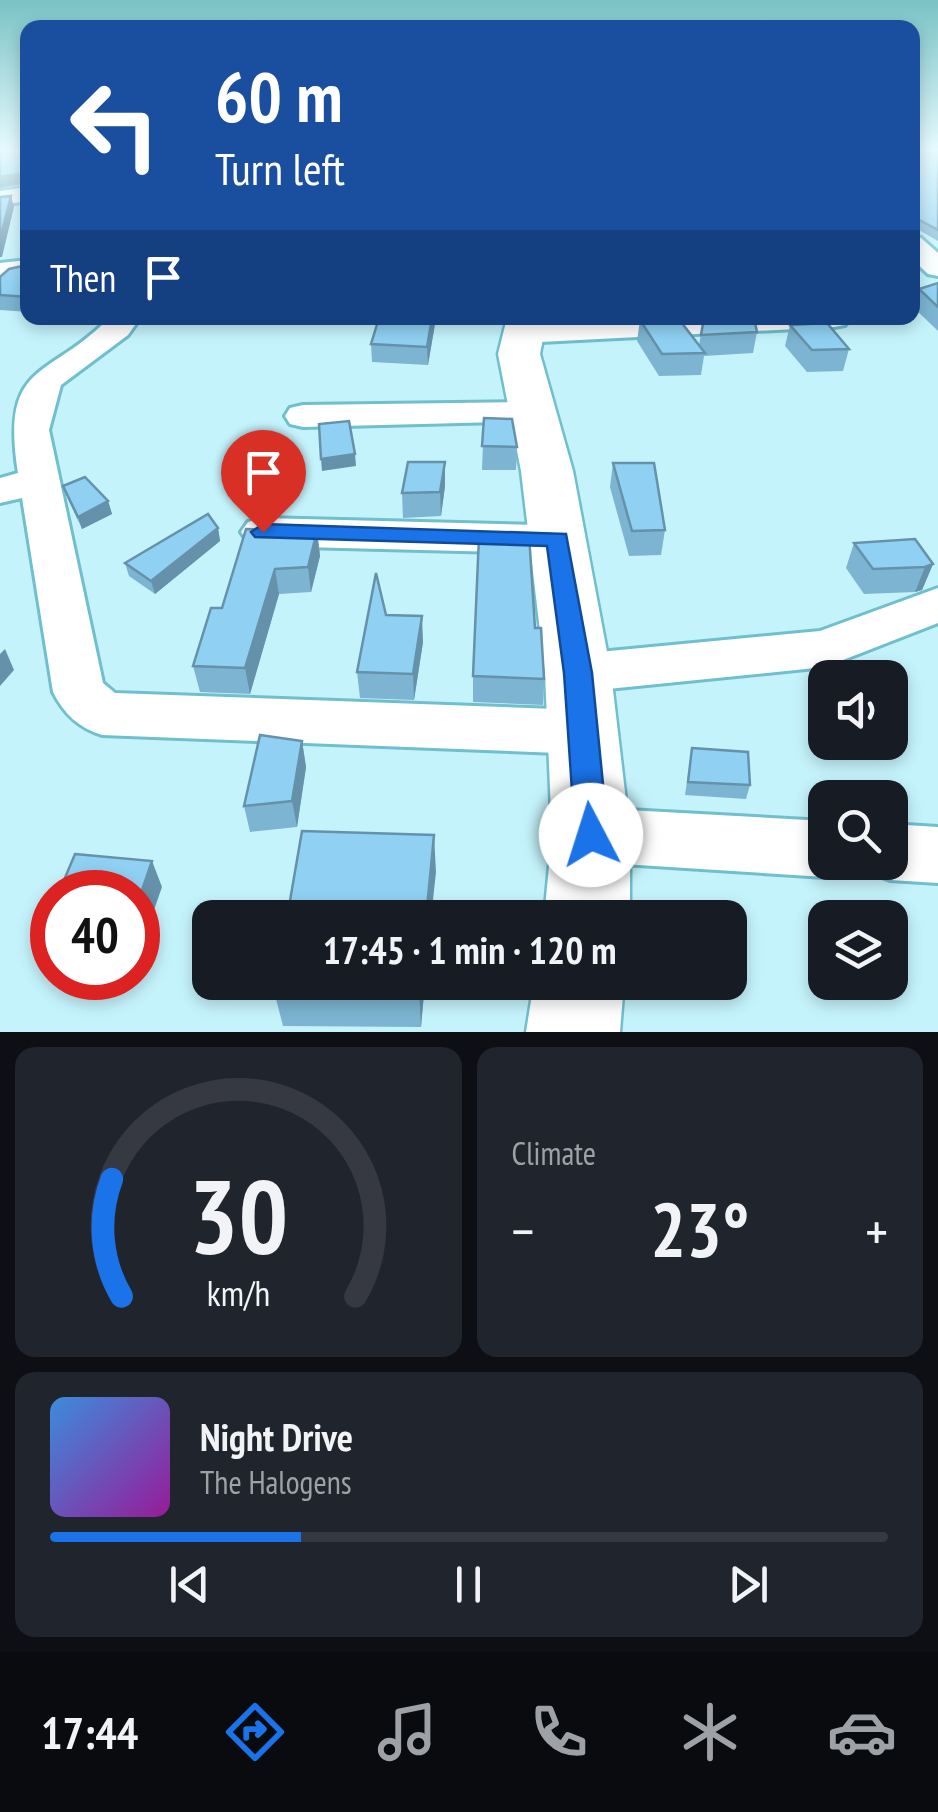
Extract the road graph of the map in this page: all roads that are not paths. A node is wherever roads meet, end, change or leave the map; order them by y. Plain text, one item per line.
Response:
1 (119, 325) edge
2 (563, 325) edge
3 (524, 326) edge
4 (530, 413) junction
5 (304, 416) dead end
6 (20, 485) edge
7 (263, 532) edge
8 (558, 539) junction
9 (938, 604) edge
10 (581, 703) junction
11 (591, 835) junction
12 (808, 847) edge
13 (908, 853) edge
14 (938, 855) edge
15 (588, 900) edge
16 (577, 1000) edge
17 (574, 1032) edge

1 - 6 street
2 - 3 street
3 - 4 street
4 - 5 street
4 - 8 street
6 - 10 street
7 - 8 street
8 - 10 street
9 - 10 street
10 - 11 street
11 - 12 street
11 - 15 street
13 - 14 street
16 - 17 street

